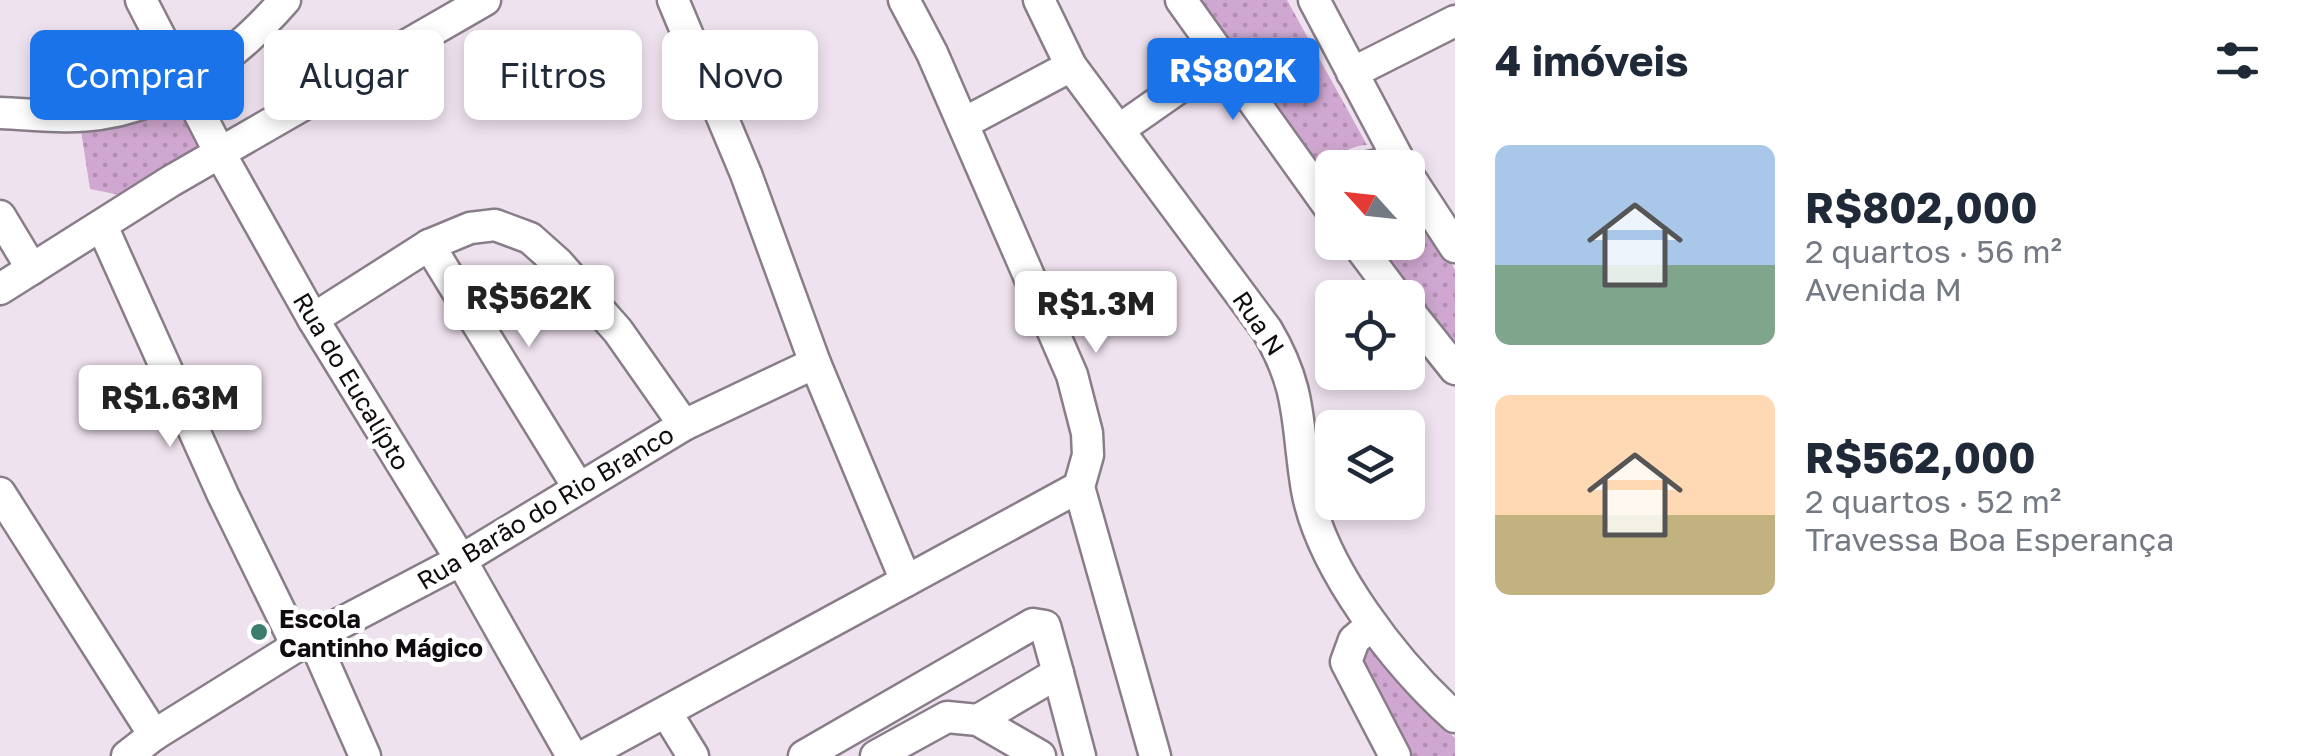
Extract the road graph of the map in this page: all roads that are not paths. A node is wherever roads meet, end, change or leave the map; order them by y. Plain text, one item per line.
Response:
1 (141, 0) edge
2 (286, 0) edge
3 (485, 0) edge
4 (672, 0) edge
5 (904, 0) edge
6 (1039, 0) edge
7 (1181, 0) edge
8 (1314, 0) edge
9 (1455, 21) edge
10 (156, 30) edge
11 (244, 45) edge
12 (1222, 57) junction
13 (1071, 66) junction
14 (1352, 73) junction
15 (0, 112) edge
16 (30, 113) edge
17 (203, 120) edge
18 (964, 124) junction
19 (1120, 129) junction
20 (1392, 150) edge
21 (221, 154) junction
22 (1315, 187) edge
23 (1425, 201) edge
24 (0, 216) edge
25 (102, 226) junction
26 (429, 245) junction
27 (1455, 247) edge
28 (32, 269) junction
29 (0, 290) edge
30 (313, 318) junction
31 (1425, 332) edge
32 (816, 363) junction
33 (1455, 370) edge
34 (684, 425) junction
35 (578, 487) junction
36 (1079, 487) junction
37 (0, 493) edge
38 (461, 560) junction
39 (906, 582) junction
40 (1372, 625) junction
41 (305, 642) junction
42 (1058, 672) junction
43 (666, 712) junction
44 (1455, 717) edge
45 (978, 720) junction
46 (154, 735) junction
47 (127, 756) edge
48 (365, 756) edge
49 (572, 756) edge
50 (584, 756) edge
51 (692, 756) edge
52 (804, 756) edge
53 (876, 756) edge
54 (1040, 756) edge
55 (1080, 756) edge
56 (1155, 756) edge
57 (1395, 756) edge

1 - 10 street, Rua do Eucalípto
2 - 11 street
3 - 21 street
4 - 32 street
5 - 18 street
6 - 13 street, Rua N
7 - 12 street
8 - 14 street
9 - 14 street
12 - 19 street
12 - 22 street
13 - 18 street
13 - 19 street, Rua N
14 - 20 street
15 - 16 street
17 - 21 street, Rua do Eucalípto
18 - 36 street
19 - 40 street, Rua N
21 - 25 street
21 - 30 street, Rua do Eucalípto
23 - 27 street
24 - 28 street
25 - 28 street
25 - 41 street
26 - 30 street
26 - 34 street
26 - 35 street
28 - 29 street
30 - 38 street, Rua do Eucalípto
31 - 33 street
32 - 34 street, Rua Barão do Rio Branco
32 - 39 street
34 - 35 street, Rua Barão do Rio Branco
35 - 38 street, Rua Barão do Rio Branco
36 - 39 street
36 - 56 street
37 - 46 street
38 - 41 street, Rua Barão do Rio Branco
38 - 49 street, Rua do Eucalípto
39 - 43 street
40 - 44 street, Rua N
40 - 57 street
41 - 46 street, Rua Barão do Rio Branco
41 - 48 street
42 - 45 street
42 - 52 street
42 - 55 street
43 - 50 street
43 - 51 street
45 - 53 street
45 - 54 street
46 - 47 street, Rua Barão do Rio Branco

